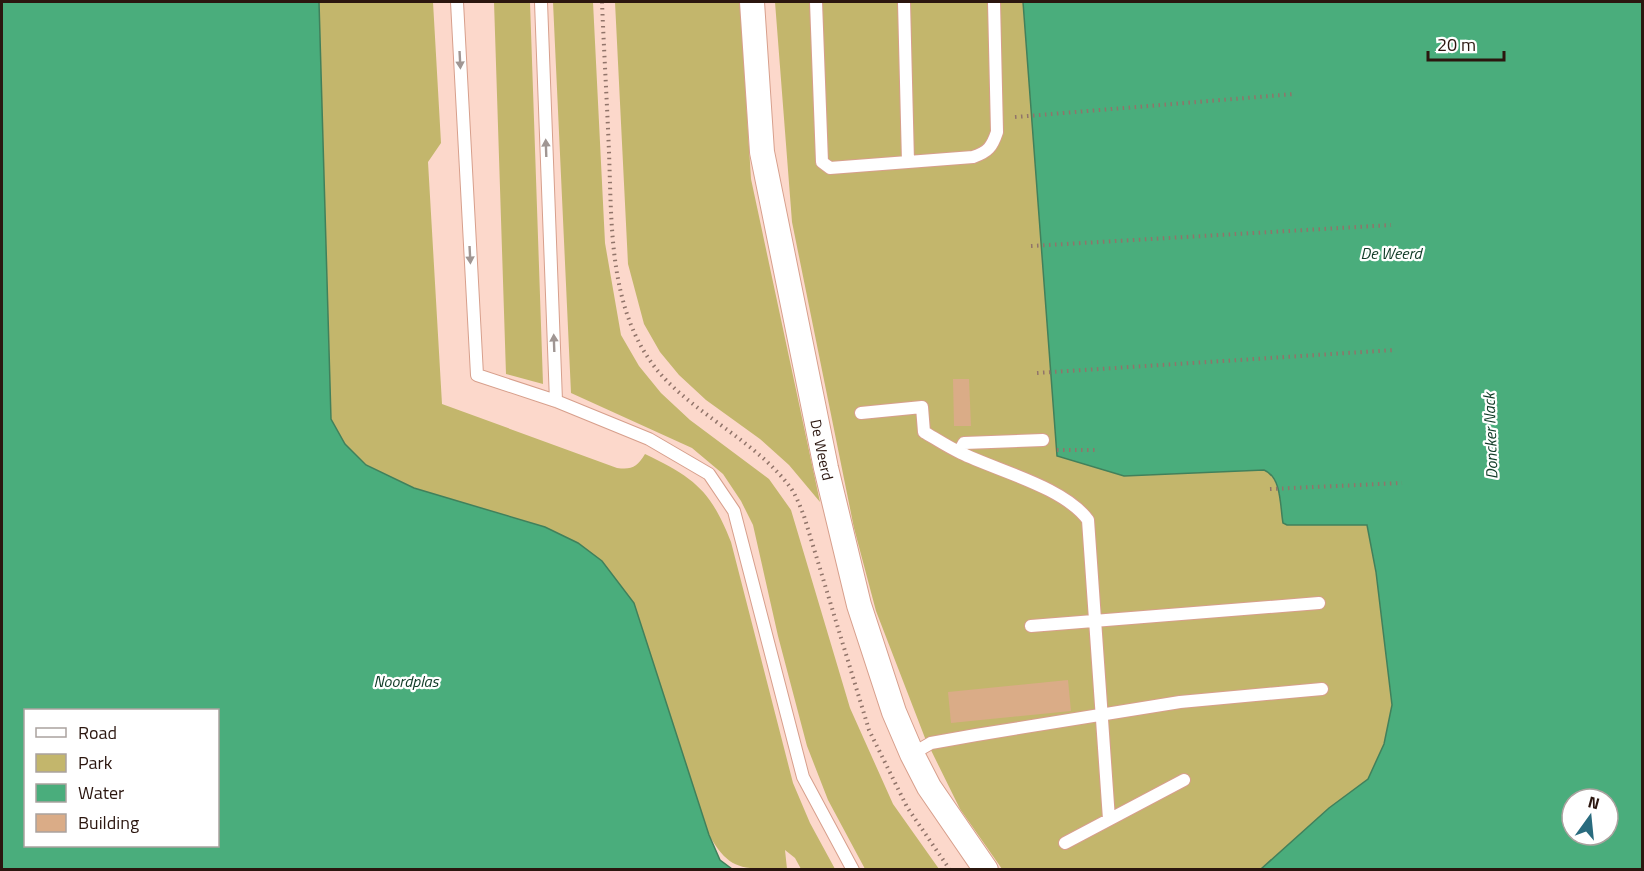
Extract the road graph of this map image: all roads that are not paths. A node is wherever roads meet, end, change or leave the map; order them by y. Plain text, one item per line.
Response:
1 (457, 2) edge
2 (540, 2) edge
3 (752, 2) edge
4 (816, 2) edge
5 (904, 2) edge
6 (994, 2) edge
7 (908, 162) junction
8 (556, 401) junction
9 (861, 413) dead end
10 (1047, 445) road end
11 (959, 452) junction
12 (1319, 603) dead end
13 (1093, 620) junction
14 (1031, 626) dead end
15 (1322, 689) dead end
16 (1101, 716) junction
17 (912, 754) junction
18 (1184, 780) dead end
19 (1109, 819) junction
20 (1065, 843) dead end
21 (853, 870) edge
22 (986, 870) edge

1 -> 8 lane
8 -> 2 lane
3 - 17 street, De Weerd
4 - 7 lane
5 - 7 lane
6 - 7 lane
8 - 21 lane
9 - 11 lane
10 - 11 lane
11 - 13 lane
12 - 13 lane
13 - 14 lane
13 - 16 lane
15 - 16 lane
16 - 17 lane
16 - 19 lane
17 - 22 street, De Weerd
18 - 19 lane
19 - 20 lane

